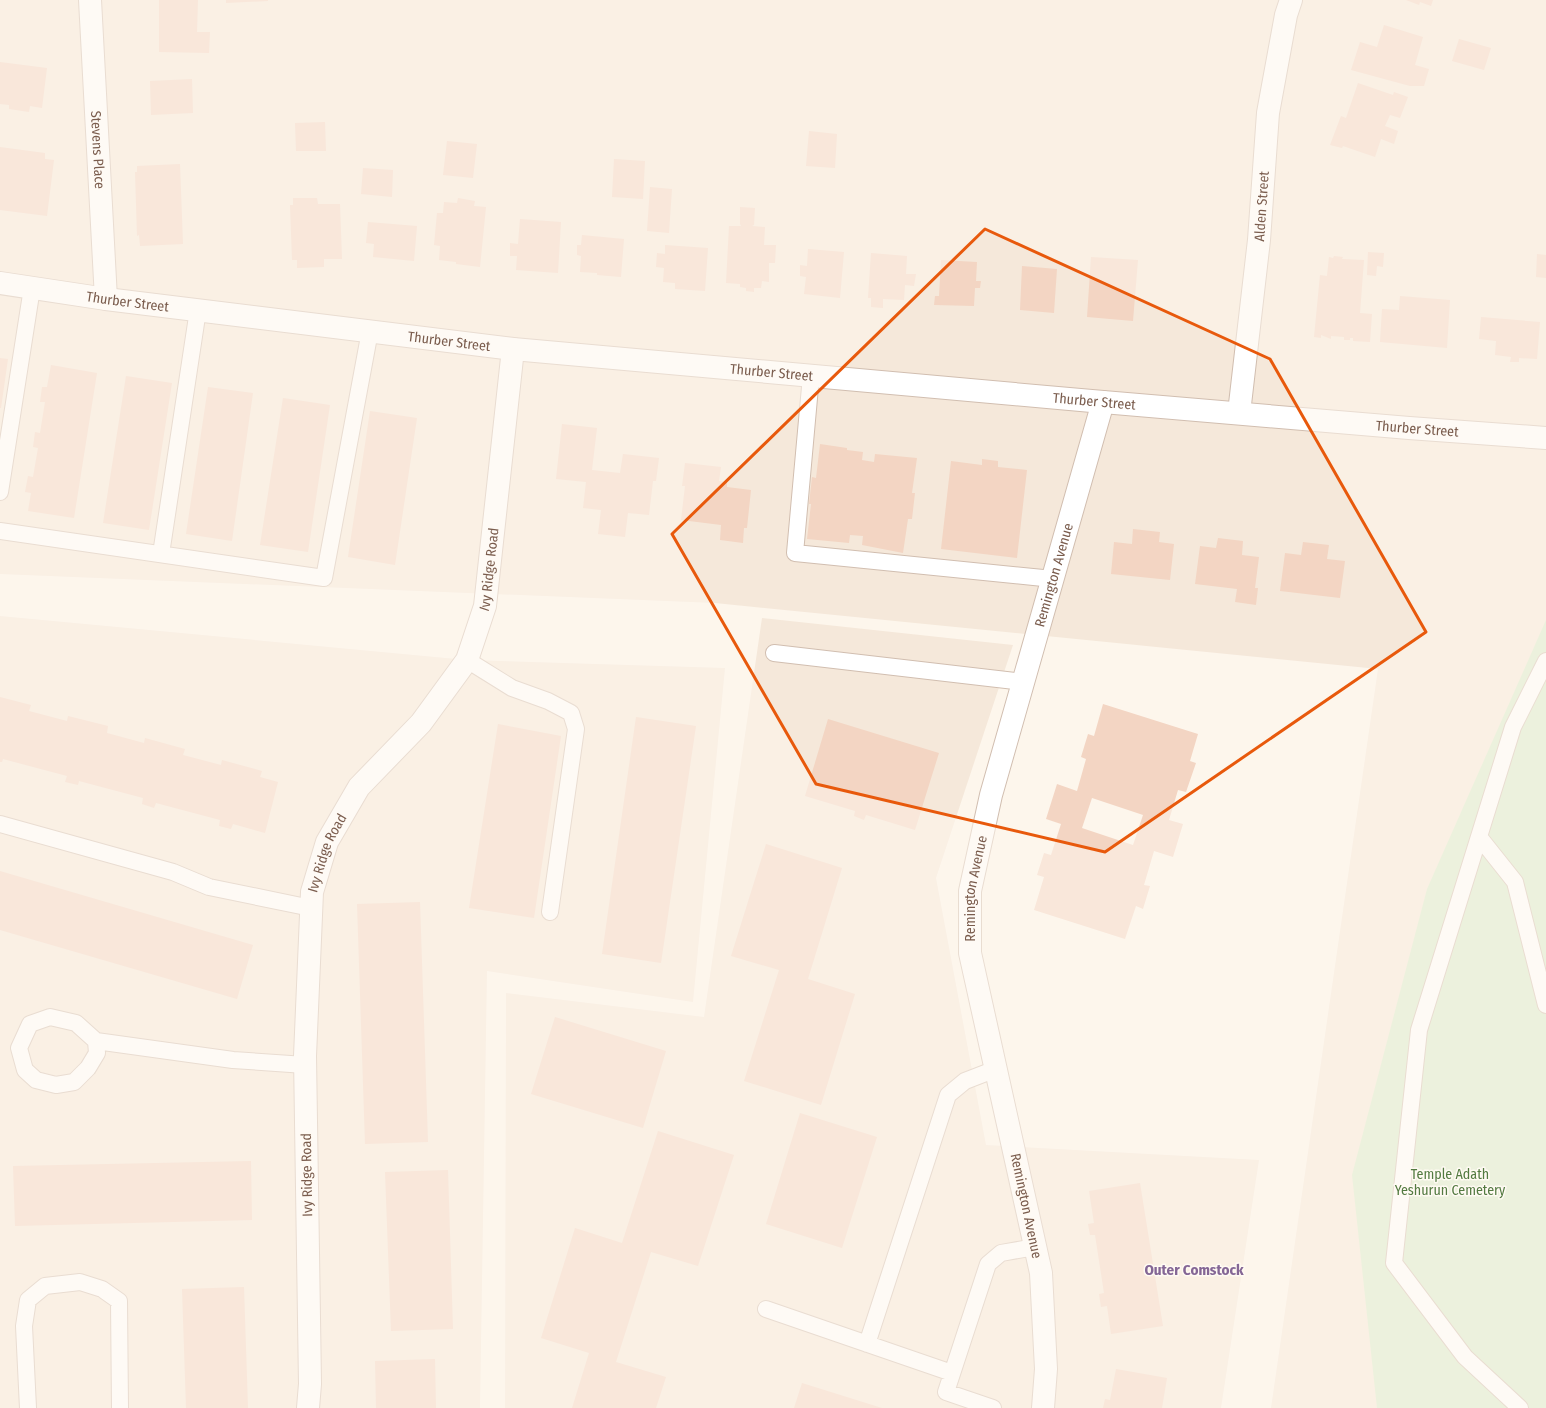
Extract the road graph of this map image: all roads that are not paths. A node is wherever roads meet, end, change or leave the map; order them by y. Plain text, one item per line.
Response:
1 (90, 0) edge
2 (1291, 0) edge
3 (0, 283) edge
4 (32, 288) junction
5 (106, 299) junction
6 (198, 310) junction
7 (370, 331) junction
8 (513, 349) junction
9 (811, 376) junction
10 (1103, 402) junction
11 (1239, 413) junction
12 (1546, 438) edge
13 (0, 492) edge
14 (0, 531) edge
15 (161, 554) junction
16 (1053, 579) junction
17 (774, 653) dead end
18 (467, 660) junction
19 (1546, 661) edge
20 (1023, 682) junction
21 (0, 824) edge
22 (1480, 838) junction
23 (311, 908) junction
24 (550, 912) dead end
25 (1546, 1004) edge
26 (96, 1041) junction
27 (305, 1065) junction
28 (996, 1069) junction
29 (1035, 1246) junction
30 (766, 1309) dead end
31 (867, 1344) junction
32 (952, 1373) junction
33 (28, 1408) edge
34 (120, 1408) edge
35 (308, 1408) edge
36 (994, 1408) edge
37 (1043, 1408) edge
38 (1520, 1408) edge

1 - 5 street, Stevens Place
2 - 11 street, Alden Street
3 - 4 street, Thurber Street
4 - 5 street, Thurber Street
4 - 13 lane
5 - 6 street, Thurber Street
6 - 7 street, Thurber Street
6 - 15 lane
7 - 8 street, Thurber Street
7 - 15 lane
8 - 9 street, Thurber Street
8 - 18 street, Ivy Ridge Road
9 - 10 street, Thurber Street
9 - 16 lane
10 - 11 street, Thurber Street
10 - 16 street, Remington Avenue
11 - 12 street, Thurber Street
14 - 15 lane
16 - 20 street, Remington Avenue
17 - 20 lane
18 - 23 street, Ivy Ridge Road
18 - 24 lane
19 - 22 lane
20 - 28 street, Remington Avenue
21 - 23 lane
22 - 25 lane
22 - 38 lane
23 - 27 street, Ivy Ridge Road
26 - 26 lane
26 - 27 lane
27 - 35 street, Ivy Ridge Road
28 - 29 street, Remington Avenue
28 - 31 lane
29 - 32 lane
29 - 37 street, Remington Avenue
30 - 31 lane
31 - 32 lane
32 - 36 lane
33 - 34 lane

